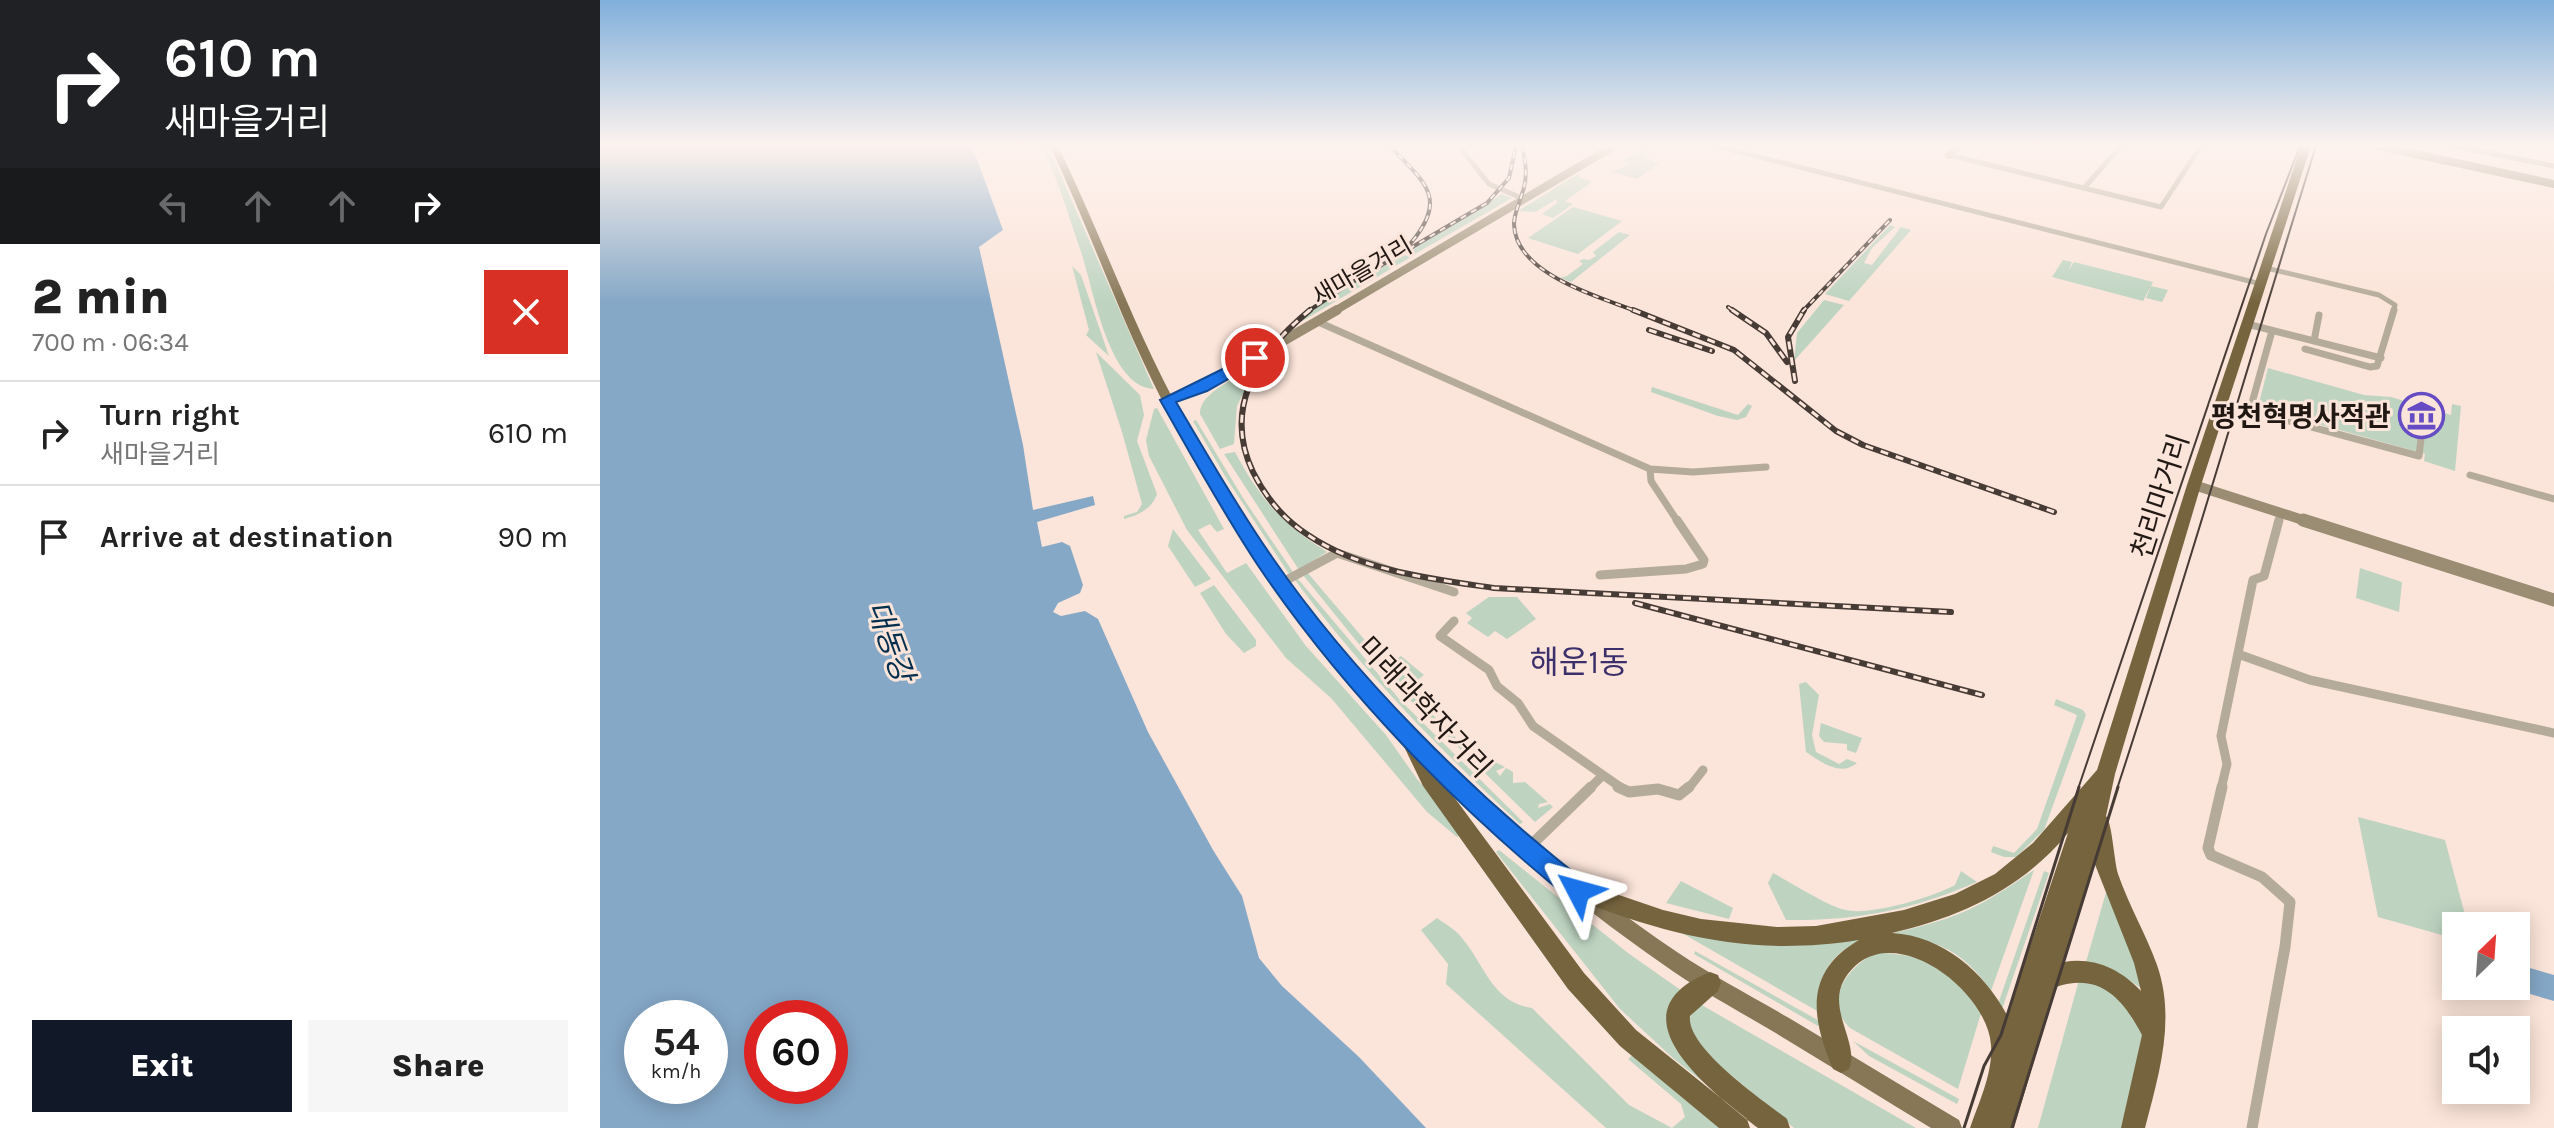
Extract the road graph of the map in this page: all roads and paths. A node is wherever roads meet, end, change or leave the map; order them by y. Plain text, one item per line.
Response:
1 (1078, 199) edge
2 (1524, 199) edge
3 (1924, 199) edge
4 (2127, 199) edge
5 (2166, 199) edge
6 (2289, 199) edge
7 (2266, 268) junction
8 (2261, 284) junction
9 (2319, 315) dead end
10 (1316, 321) junction
11 (2247, 324) junction
12 (2272, 331) junction
13 (2314, 341) junction
14 (2305, 349) dead end
15 (2381, 358) junction
16 (1168, 400) junction
17 (2222, 403) junction
18 (2250, 410) junction
19 (2422, 430) dead end
20 (1766, 467) dead end
21 (1650, 469) junction
22 (2470, 475) dead end
23 (2194, 485) junction
24 (2554, 499) edge
25 (2281, 512) junction
26 (1600, 575) dead end
27 (1281, 583) junction
28 (1454, 592) dead end
29 (2554, 600) edge
30 (1454, 621) dead end
31 (2238, 654) junction
32 (1406, 732) junction
33 (2554, 733) edge
34 (1703, 770) dead end
35 (2105, 774) junction
36 (1602, 776) junction
37 (1526, 849) junction
38 (1578, 891) junction
39 (2049, 978) junction
40 (1710, 983) junction
41 (2155, 1038) junction
42 (1841, 1061) junction
43 (2008, 1079) junction
44 (1738, 1128) edge
45 (1778, 1128) edge
46 (1951, 1128) edge
47 (1982, 1128) edge
48 (2002, 1128) edge
49 (2133, 1128) edge
50 (2252, 1128) edge

1 - 16 main road, 미래과학자거리
2 - 10 main road, 새마을거리
3 - 8 street
4 - 5 street
6 - 7 highway, 천리마거리
7 - 8 highway, 천리마거리
7 - 15 street
8 - 11 highway, 천리마거리
9 - 13 street
10 - 16 main road, 새마을거리
10 - 21 street
11 - 12 street
11 - 17 highway, 천리마거리
12 - 13 street
12 - 18 street
13 - 15 street
14 - 15 street
16 - 27 main road, 미래과학자거리
17 - 18 street
17 - 23 highway, 천리마거리
18 - 19 street
20 - 21 street
21 - 26 street
22 - 24 street
23 - 25 main road
23 - 35 highway, 천리마거리
25 - 29 main road
25 - 31 street
27 - 28 street
27 - 32 main road, 미래과학자거리
30 - 36 street
31 - 33 street
31 - 50 street
32 - 37 main road, 미래과학자거리
32 - 44 highway
34 - 36 street
35 - 38 highway
35 - 39 highway, 천리마거리
35 - 41 highway
35 - 43 highway, 천리마거리
36 - 37 street
37 - 38 main road, 미래과학자거리
38 - 40 main road, 미래과학자거리
39 - 41 highway
39 - 43 highway, 천리마거리
40 - 42 main road, 미래과학자거리
40 - 45 highway
41 - 49 highway
42 - 43 highway
42 - 46 main road, 미래과학자거리
43 - 47 highway
43 - 48 highway

